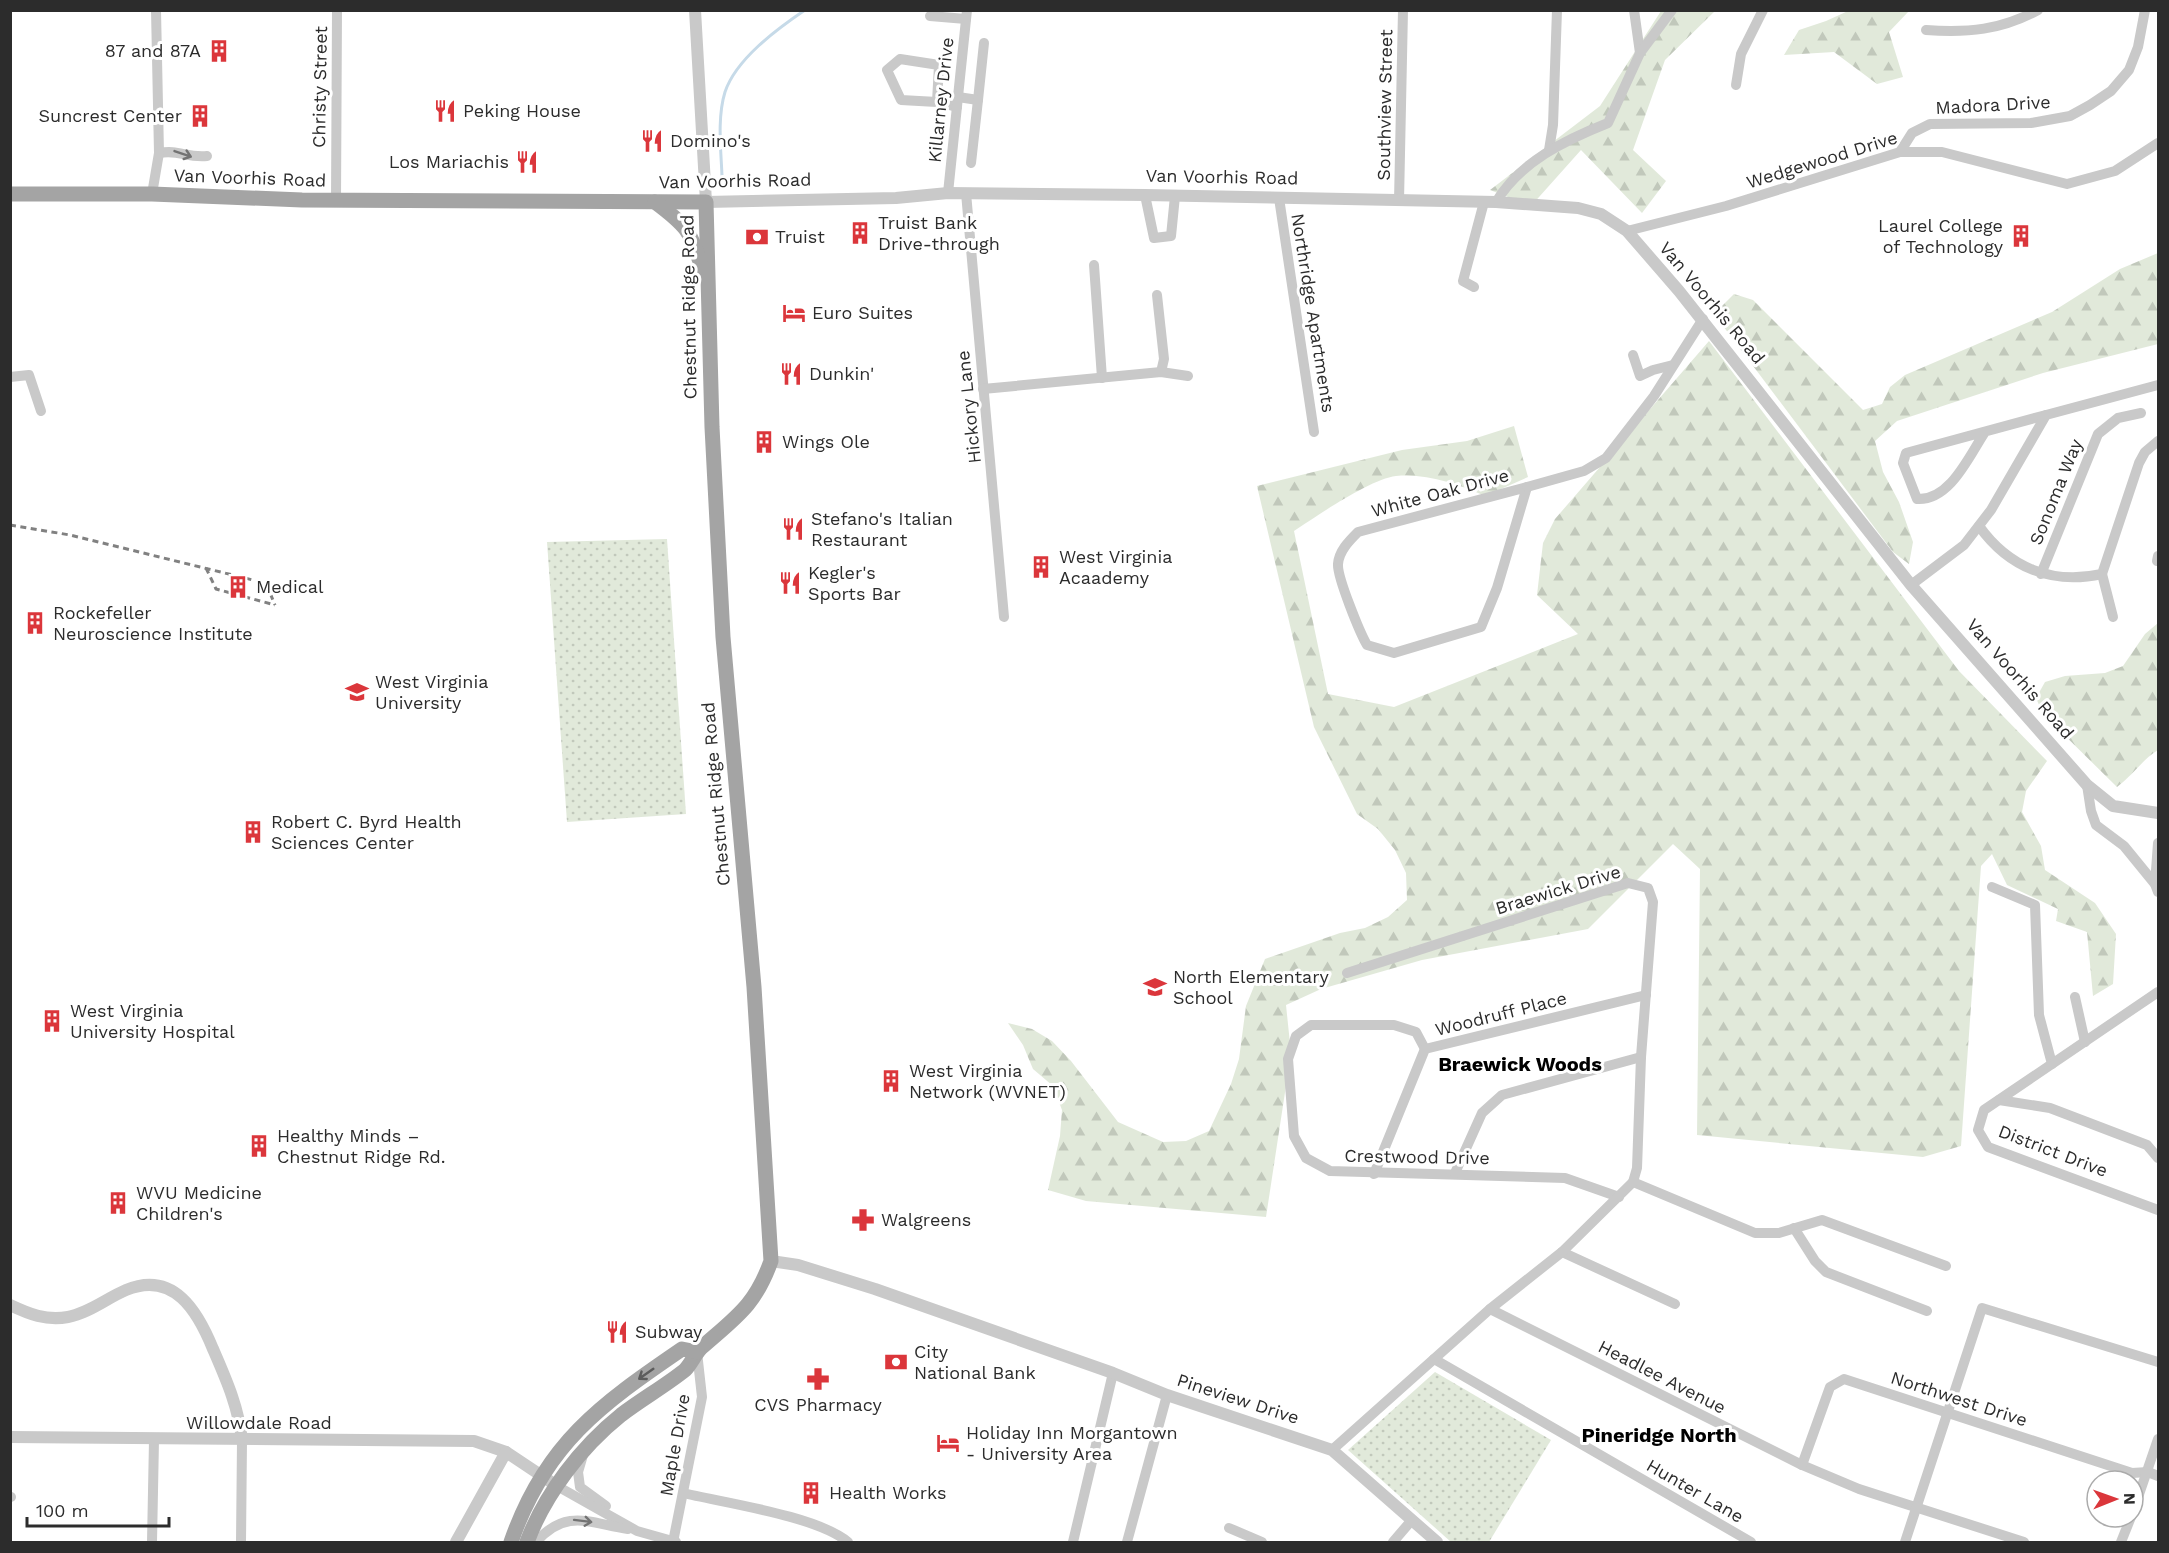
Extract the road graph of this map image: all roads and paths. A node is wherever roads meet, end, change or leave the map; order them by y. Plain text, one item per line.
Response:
1 (156, 10) edge
2 (337, 10) edge
3 (694, 10) edge
4 (1403, 10) edge
5 (1557, 10) edge
6 (1634, 10) edge
7 (1672, 10) edge
8 (1763, 10) edge
9 (2038, 10) edge
10 (2145, 10) edge
11 (967, 15) edge
12 (930, 16) dead end
13 (1926, 30) dead end
14 (984, 43) dead end
15 (1640, 52) junction
16 (1736, 85) dead end
17 (978, 100) junction
18 (937, 102) junction
19 (958, 102) junction
20 (2158, 143) edge
21 (1549, 150) junction
22 (1900, 152) junction
23 (159, 153) junction
24 (207, 156) dead end
25 (971, 163) dead end
26 (966, 193) junction
27 (10, 194) edge
28 (152, 194) junction
29 (948, 194) junction
30 (1145, 195) junction
31 (1175, 196) junction
32 (1279, 198) junction
33 (336, 200) junction
34 (1399, 201) junction
35 (656, 202) junction
36 (706, 202) junction
37 (1490, 202) junction
38 (1627, 231) junction
39 (1094, 265) dead end
40 (707, 287) junction
41 (1474, 287) dead end
42 (1157, 295) dead end
43 (1703, 319) junction
44 (1633, 355) dead end
45 (1673, 365) junction
46 (1161, 372) junction
47 (1188, 376) dead end
48 (10, 377) edge
49 (1102, 378) junction
50 (2158, 385) edge
51 (983, 389) junction
52 (41, 411) dead end
53 (2140, 413) dead end
54 (2046, 415) junction
55 (1314, 432) dead end
56 (1985, 432) junction
57 (2158, 441) edge
58 (1527, 487) junction
59 (1979, 526) junction
60 (2041, 574) junction
61 (2102, 574) junction
62 (1911, 585) junction
63 (1004, 617) dead end
64 (2113, 617) dead end
65 (2087, 785) junction
66 (2158, 813) edge
67 (2158, 843) edge
68 (1992, 887) dead end
69 (2157, 888) edge
70 (1347, 973) dead end
71 (2158, 992) edge
72 (1646, 995) junction
73 (2075, 997) dead end
74 (2085, 1042) junction
75 (1425, 1049) junction
76 (1641, 1057) junction
77 (2052, 1064) junction
78 (1999, 1100) junction
79 (2158, 1158) edge
80 (1455, 1173) junction
81 (1374, 1174) junction
82 (1633, 1182) junction
83 (1618, 1197) junction
84 (2158, 1210) edge
85 (1794, 1228) junction
86 (1562, 1252) junction
87 (771, 1261) junction
88 (1946, 1266) dead end
89 (1675, 1304) dead end
90 (10, 1305) edge
91 (1490, 1309) junction
92 (1927, 1311) dead end
93 (697, 1352) junction
94 (1434, 1359) junction
95 (2158, 1362) edge
96 (1113, 1372) junction
97 (1167, 1395) junction
98 (1947, 1412) junction
99 (10, 1437) edge
100 (2158, 1439) edge
101 (154, 1440) junction
102 (242, 1441) junction
103 (586, 1450) junction
104 (1332, 1450) junction
105 (506, 1452) junction
106 (1802, 1465) junction
107 (2153, 1474) edge
108 (542, 1476) junction
109 (557, 1486) junction
110 (2145, 1489) edge
111 (683, 1493) junction
112 (1918, 1507) junction
113 (1412, 1521) junction
114 (1229, 1528) dead end
115 (637, 1531) junction
116 (152, 1542) edge
117 (241, 1542) edge
118 (456, 1542) edge
119 (511, 1542) edge
120 (527, 1542) edge
121 (536, 1542) edge
122 (674, 1542) edge
123 (848, 1542) edge
124 (1073, 1542) edge
125 (1127, 1542) edge
126 (1262, 1542) edge
127 (1393, 1542) edge
128 (1437, 1542) edge
129 (1751, 1542) edge
130 (1905, 1542) edge
131 (2024, 1542) edge

1 - 23 street
2 - 33 street, Christy Street
3 - 36 street
4 - 34 street, Southview Street
5 - 21 street
6 - 15 street
7 - 15 street
8 - 16 street
9 - 13 street
10 - 22 street, Madora Drive
11 - 12 street
11 - 19 street, Killarney Drive
14 - 17 street
15 - 21 street
17 - 19 street
17 - 25 street
18 - 18 street
18 - 19 street
19 - 29 street, Killarney Drive
20 - 22 street, Wedgewood Drive
21 - 37 street
22 - 38 street, Wedgewood Drive
23 -> 24 street
23 - 28 street
26 - 29 street, Van Voorhis Road
26 - 30 street, Van Voorhis Road
26 - 51 street, Hickory Lane
27 - 28 main road, Van Voorhis Road
28 - 33 main road, Van Voorhis Road
29 - 36 street, Van Voorhis Road
30 - 31 street, Van Voorhis Road
30 - 31 street
31 - 32 street, Van Voorhis Road
32 - 34 street, Van Voorhis Road
32 - 55 street, Northridge Apartments
33 - 35 main road, Van Voorhis Road
34 - 37 street, Van Voorhis Road
35 - 36 main road, Van Voorhis Road
35 - 40 main road
36 - 40 main road, Chestnut Ridge Road
37 - 38 street, Van Voorhis Road
37 - 41 street
38 - 43 street, Van Voorhis Road
39 - 49 street
40 - 87 main road, Chestnut Ridge Road
42 - 46 street
43 - 45 street, White Oak Drive
43 - 62 street, Van Voorhis Road
44 - 45 street
45 - 58 street, White Oak Drive
46 - 47 street
46 - 49 street
48 - 52 street
49 - 51 street
50 - 54 street
51 - 63 street, Hickory Lane
53 - 60 street, Sonoma Way
54 - 56 street
54 - 59 street
56 - 56 street
57 - 61 street
58 - 58 street, White Oak Drive
59 - 60 street
59 - 62 street
60 - 61 street
61 - 64 street
62 - 65 street, Van Voorhis Road
65 - 66 street, Van Voorhis Road
65 - 69 street
67 - 69 street
68 - 77 street
70 - 72 street, Braewick Drive
71 - 74 street, District Drive
72 - 75 street, Woodruff Place
72 - 76 street, Braewick Drive
73 - 74 street
74 - 77 street, District Drive
75 - 81 street, Woodruff Place
75 - 81 street, Crestwood Drive
76 - 80 street
76 - 82 street, Braewick Drive
77 - 78 street, District Drive
78 - 79 street, District Drive
78 - 84 street, District Drive
80 - 81 street, Crestwood Drive
80 - 83 street, Crestwood Drive
82 - 83 street
82 - 85 street
83 - 86 street
85 - 88 street
85 - 92 street
86 - 89 street
86 - 91 street
87 - 93 main road, Chestnut Ridge Road
87 - 96 street, Pineview Drive
90 - 102 street
91 - 94 street
91 - 106 street, Headlee Avenue
93 - 103 main road, Chestnut Ridge Road
93 -> 108 main road
93 - 111 street, Maple Drive
94 - 104 street
94 - 129 street, Hunter Lane
95 - 98 street
96 - 97 street, Pineview Drive
96 - 124 street
97 - 104 street, Pineview Drive
97 - 125 street
98 - 106 street, Northwest Drive
98 - 107 street, Northwest Drive
98 - 112 street
99 - 101 street, Willowdale Road
100 - 107 street
101 - 102 street, Willowdale Road
101 - 116 street
102 - 105 street, Willowdale Road
102 - 117 street
103 - 109 main road, Chestnut Ridge Road
103 - 115 street
104 - 113 street
105 - 108 street
105 - 118 street
106 - 112 street, Headlee Avenue
107 - 110 street
108 - 109 street
108 - 119 main road
109 - 115 street
109 - 120 main road, Chestnut Ridge Road
111 - 122 street, Maple Drive
111 - 123 street
112 - 130 street
112 - 131 street, Headlee Avenue
113 - 127 street
113 - 128 street
114 - 126 street
121 -> 115 street
115 - 122 street

